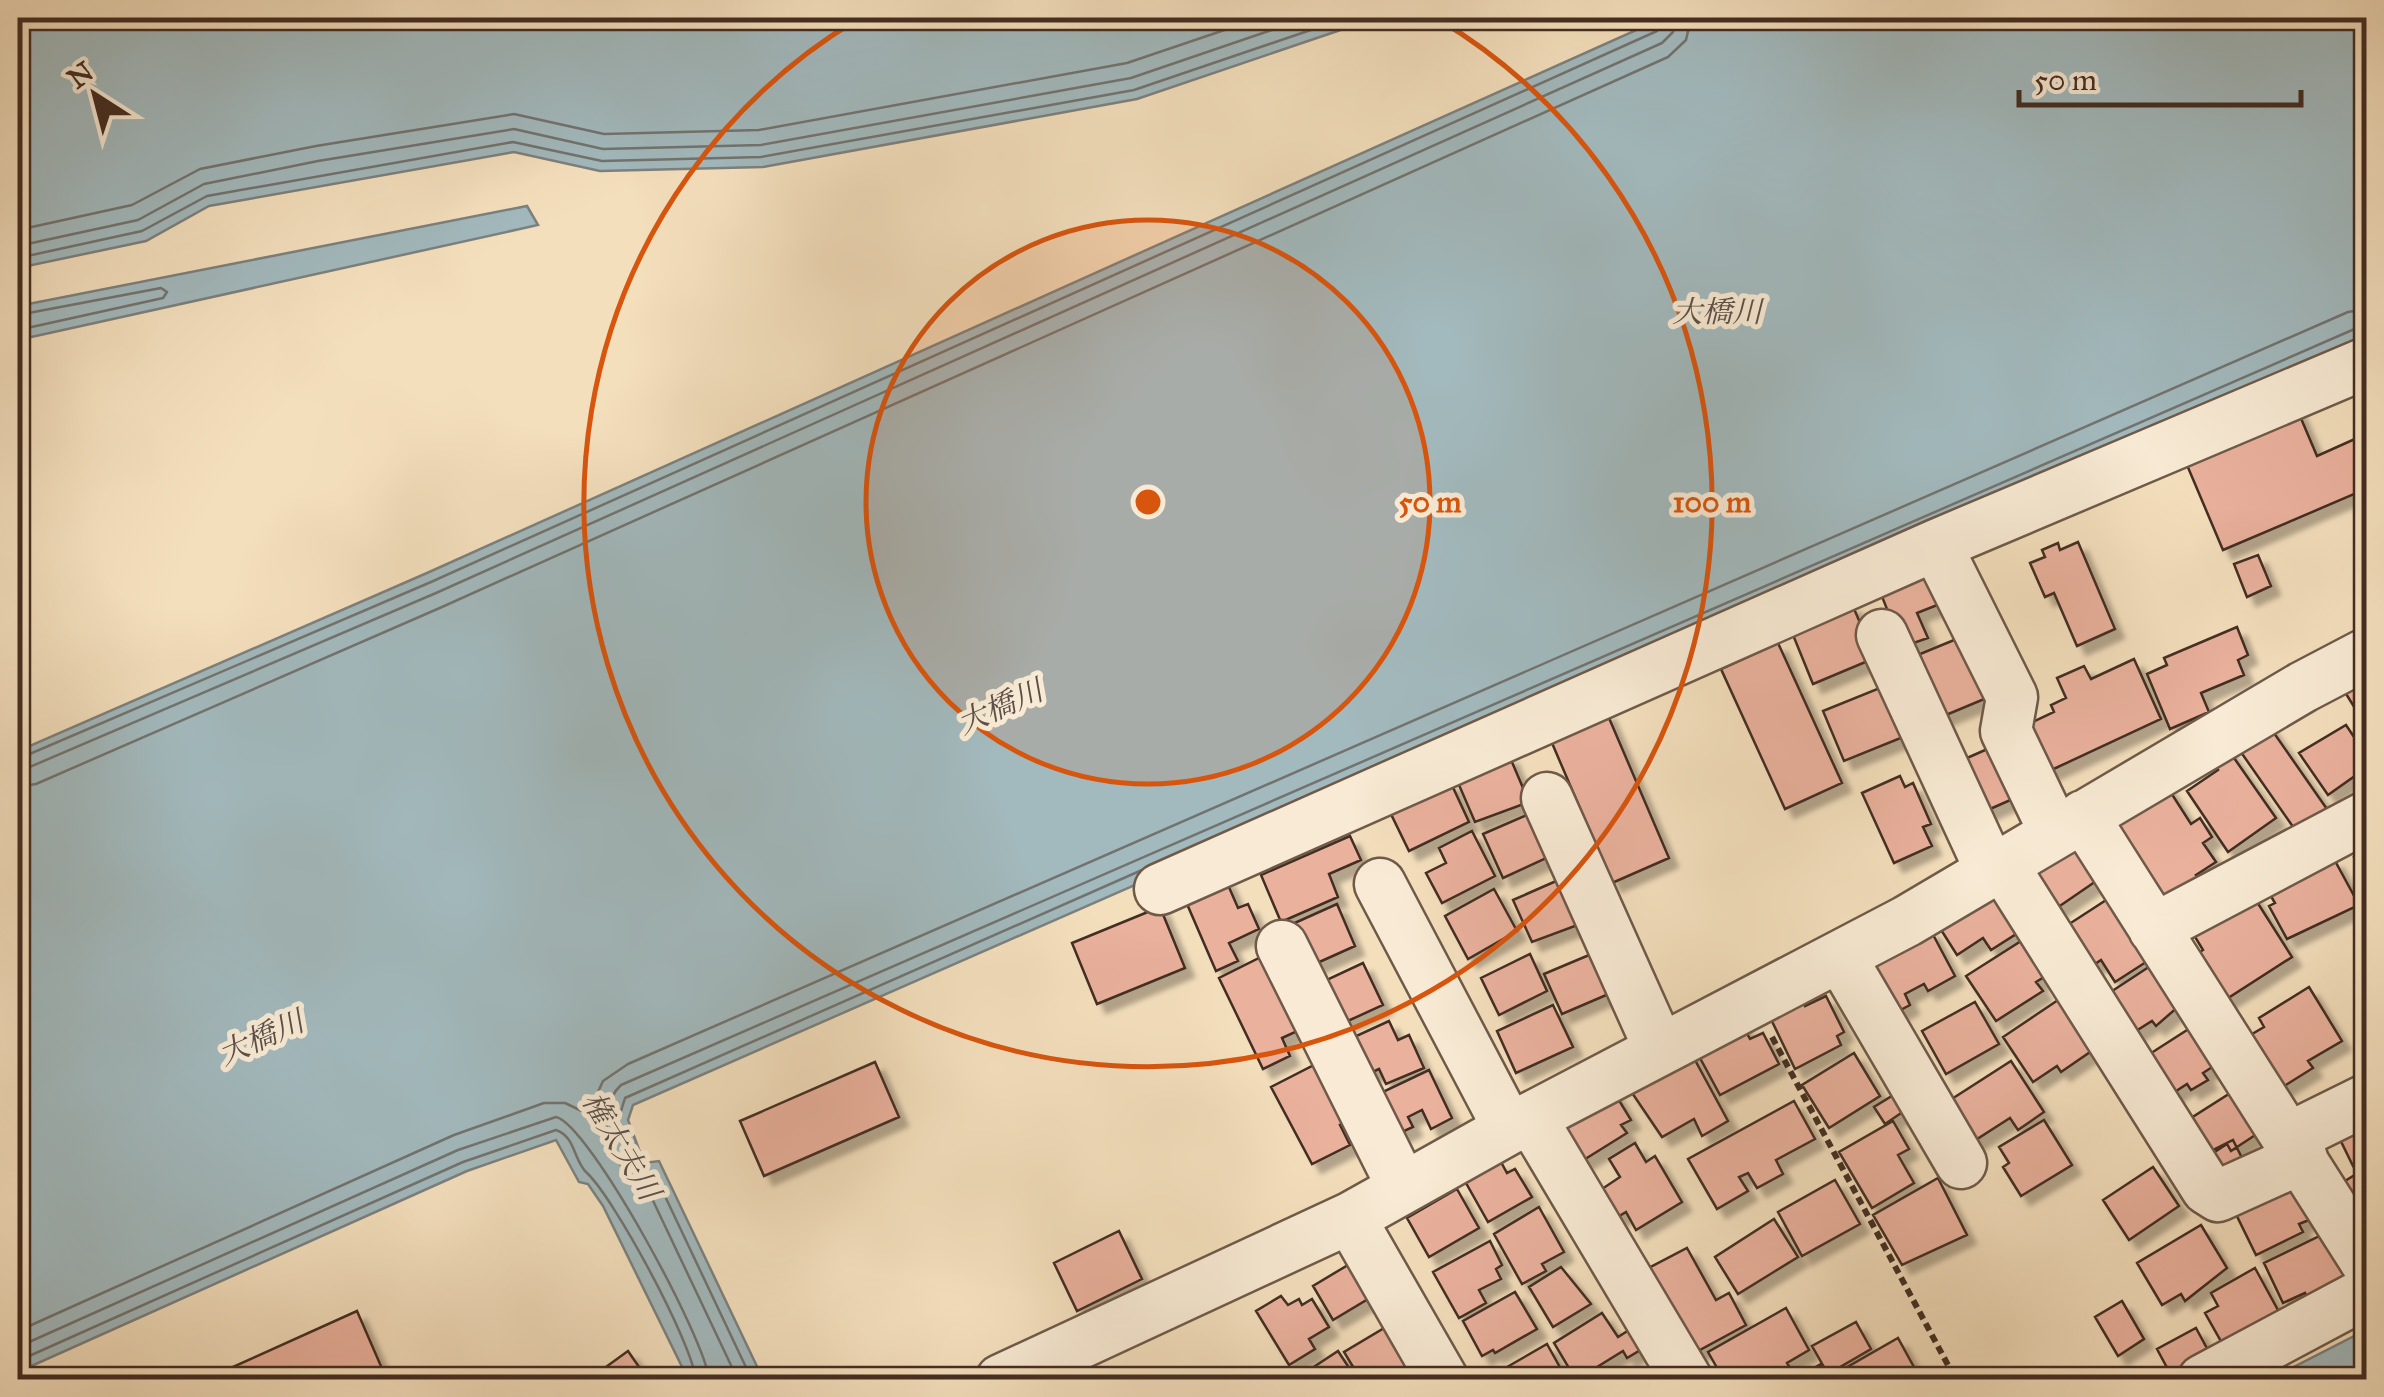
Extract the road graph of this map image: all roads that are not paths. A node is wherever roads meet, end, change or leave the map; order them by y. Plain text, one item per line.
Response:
1 (2366, 362) edge
2 (1936, 546) junction
3 (1882, 636) dead end
4 (2366, 654) edge
5 (1547, 798) dead end
6 (2366, 817) edge
7 (2069, 825) junction
8 (1996, 868) junction
9 (1380, 884) dead end
10 (1160, 888) dead end
11 (2154, 930) junction
12 (1282, 946) dead end
13 (1840, 956) junction
14 (1660, 1050) junction
15 (2366, 1100) edge
16 (1520, 1124) junction
17 (2296, 1148) junction
18 (1961, 1163) dead end
19 (1403, 1188) junction
20 (1350, 1218) junction
21 (2366, 1262) edge
22 (2366, 1293) edge
23 (1001, 1380) edge
24 (1444, 1380) edge
25 (1687, 1380) edge
26 (2202, 1380) edge

1 - 2 street
2 - 7 street
2 - 10 street
3 - 8 street
4 - 7 street
5 - 14 street
6 - 11 street
7 - 8 street
7 - 11 street
8 - 13 street
8 - 17 street
9 - 16 street
11 - 17 street
12 - 19 street
13 - 14 street
13 - 18 street
14 - 16 street
15 - 17 street
16 - 19 street
16 - 25 street
17 - 21 street
19 - 20 street
20 - 23 street
20 - 24 street
22 - 26 street

